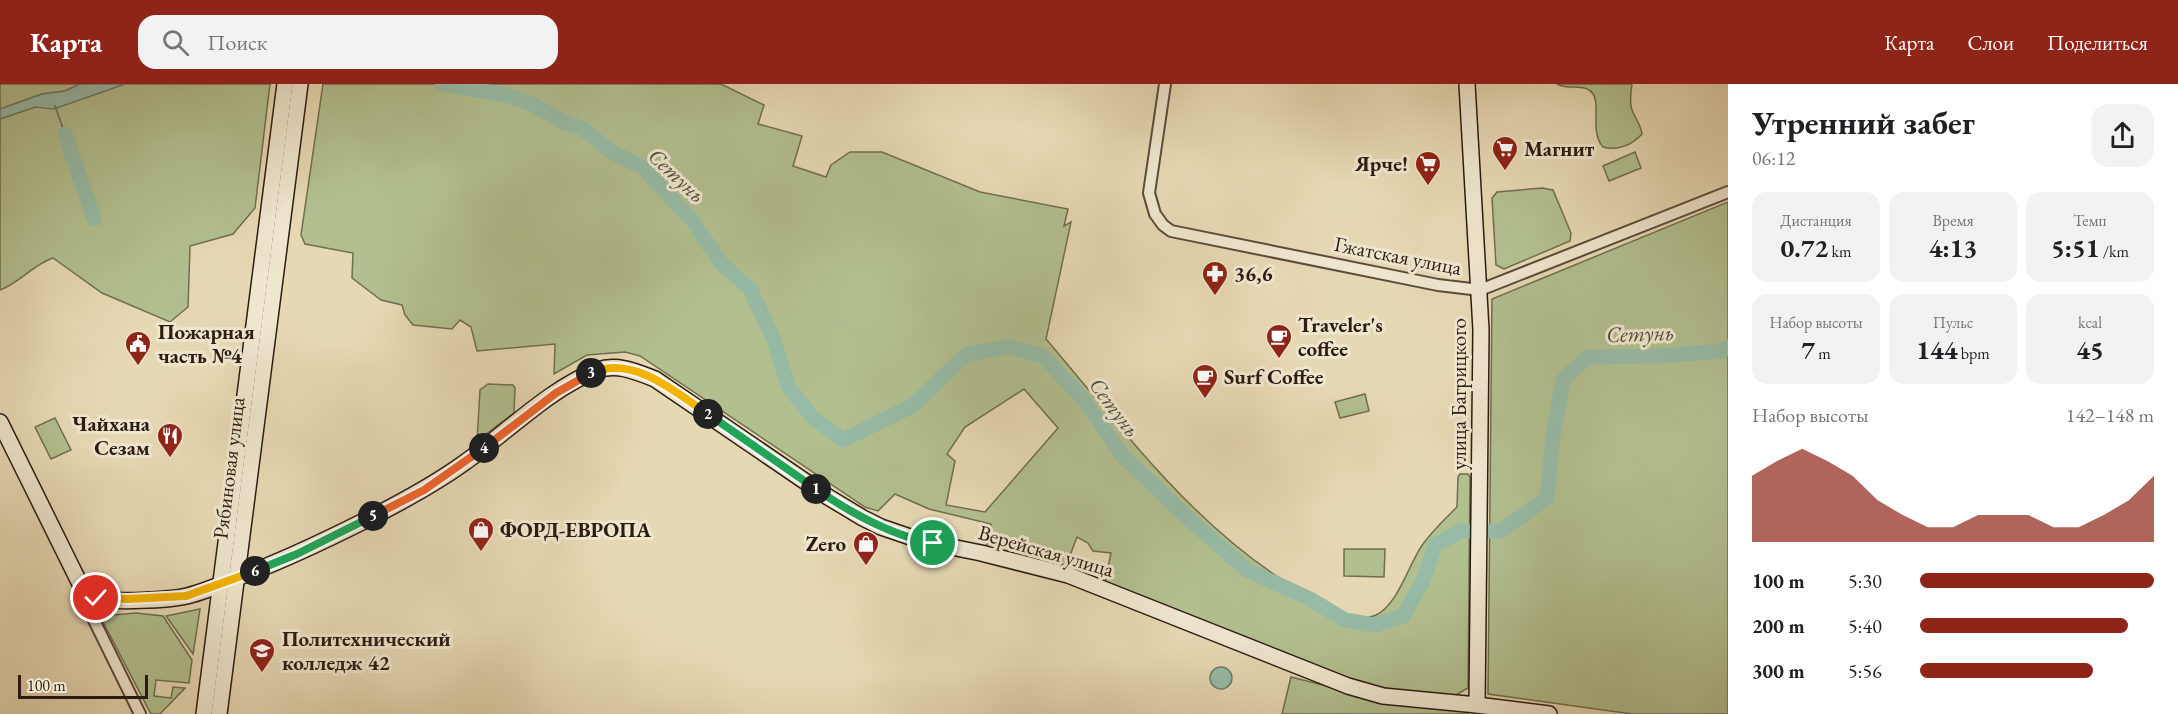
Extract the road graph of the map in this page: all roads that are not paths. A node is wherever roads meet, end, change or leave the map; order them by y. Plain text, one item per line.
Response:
1 (285, 84) edge
2 (300, 84) edge
3 (1165, 84) edge
4 (1467, 84) edge
5 (1728, 192) edge
6 (1480, 290) junction
7 (0, 422) edge
8 (228, 581) junction
9 (84, 592) junction
10 (1477, 705) junction
11 (140, 714) edge
12 (204, 714) edge
13 (219, 714) edge
14 (1549, 714) edge

1 - 8 street, Рябиновая улица
2 - 8 street, Рябиновая улица
3 - 6 street, Гжатская улица
4 - 6 street, улица Багрицкого
5 - 6 street, Гжатская улица
6 - 10 street, улица Багрицкого
7 - 9 street
8 - 9 street, Верейская улица
8 - 10 street, Верейская улица
8 - 12 street, Рябиновая улица
8 - 13 street, Рябиновая улица
9 - 11 street
10 - 14 street, Верейская улица

